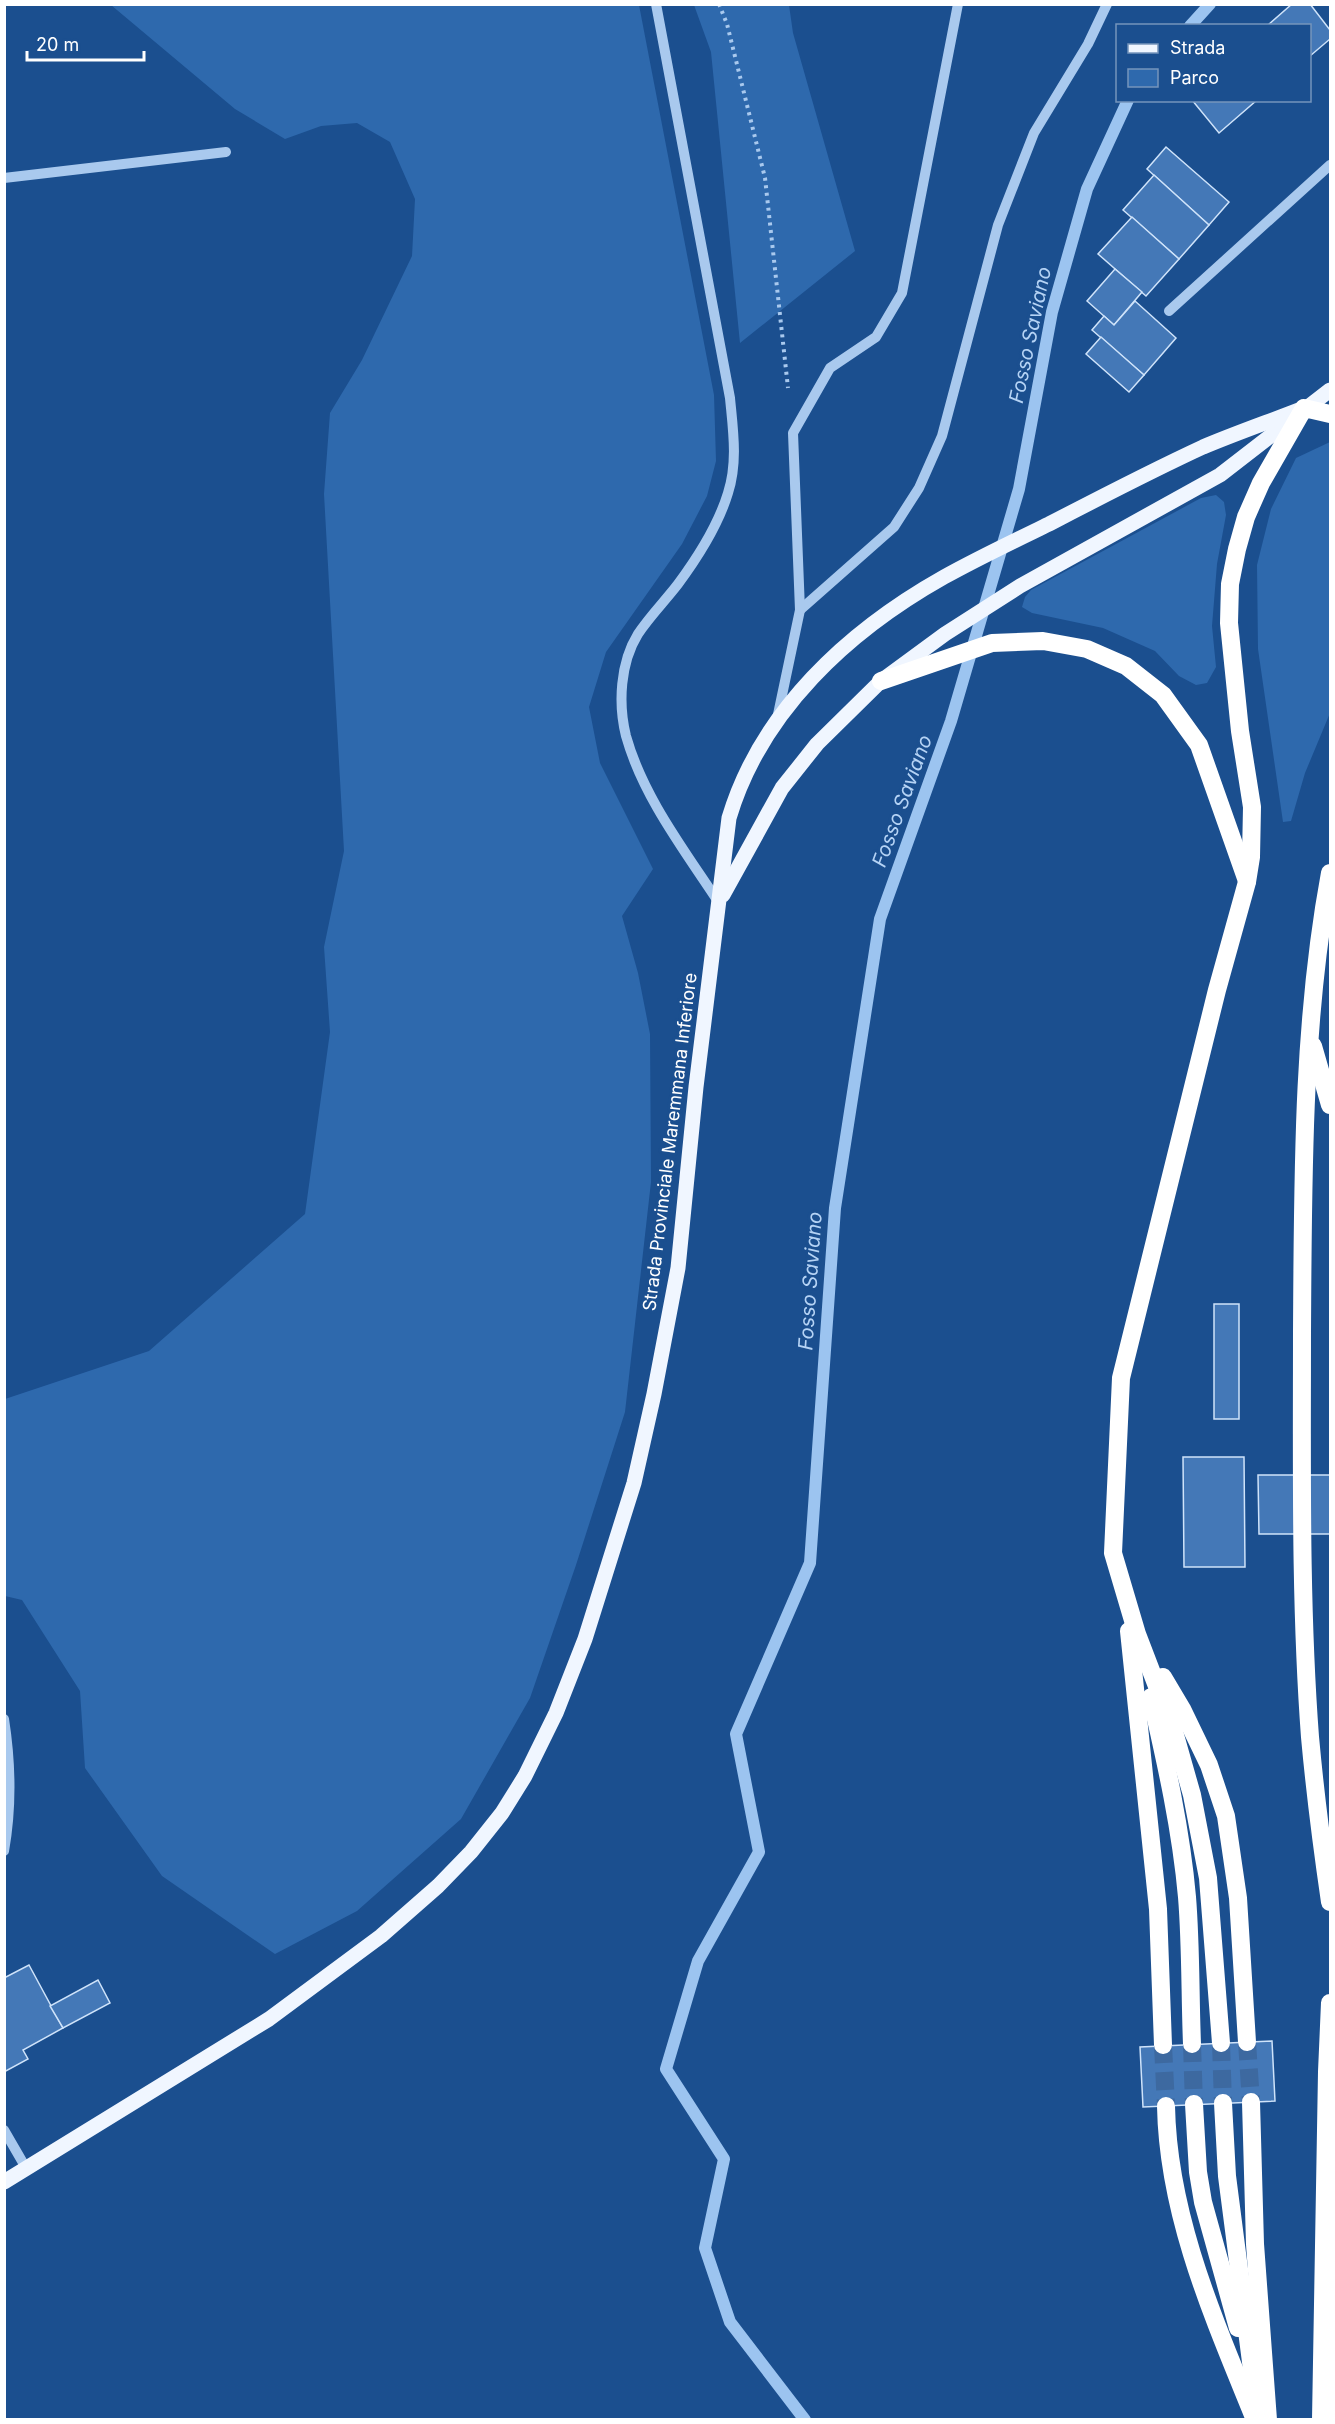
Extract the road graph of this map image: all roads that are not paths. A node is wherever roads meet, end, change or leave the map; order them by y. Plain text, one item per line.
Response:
1 (656, 4) edge
2 (958, 4) edge
3 (1107, 4) edge
4 (226, 152) dead end
5 (1330, 165) edge
6 (4, 178) edge
7 (1169, 310) dead end
8 (1330, 390) edge
9 (1304, 408) junction
10 (1330, 414) edge
11 (800, 610) junction
12 (881, 681) junction
13 (777, 719) junction
14 (1330, 873) edge
15 (1247, 882) junction
16 (718, 903) junction
17 (1308, 1032) junction
18 (1330, 1105) edge
19 (1124, 1591) junction
20 (1137, 1634) junction
21 (4, 1719) edge
22 (4, 1851) edge
23 (1330, 1902) edge
24 (1330, 2003) edge
25 (1247, 2042) tunnel mouth
26 (1221, 2043) tunnel mouth
27 (1192, 2044) tunnel mouth
28 (1163, 2045) tunnel mouth
29 (1327, 2072) junction
30 (1251, 2102) tunnel mouth
31 (1330, 2102) edge
32 (1223, 2103) tunnel mouth
33 (1194, 2104) tunnel mouth
34 (1166, 2106) tunnel mouth
35 (4, 2130) edge
36 (26, 2168) junction
37 (4, 2182) edge
38 (1254, 2385) junction
39 (1255, 2420) edge
40 (1262, 2420) edge
41 (1268, 2420) edge
42 (1321, 2420) edge

1 - 16 lane
2 - 11 lane
3 - 11 lane
4 - 6 lane
5 - 7 lane
8 - 9 main road, Strada Provinciale Maremmana Inferiore
9 - 10 highway
9 - 12 main road, Strada Provinciale Maremmana Inferiore
9 - 13 main road, Strada Provinciale Maremmana Inferiore
9 - 15 highway
11 - 13 lane
12 - 15 highway
12 - 16 main road, Strada Provinciale Maremmana Inferiore
13 - 16 main road, Strada Provinciale Maremmana Inferiore
14 - 17 highway
15 - 19 highway
16 - 36 main road, Strada Provinciale Maremmana Inferiore
17 - 18 highway
17 - 23 highway
19 - 20 highway
19 - 28 highway
20 - 25 highway
20 - 26 highway
20 - 27 highway
21 - 22 lane
24 - 29 highway
29 - 31 highway
29 - 42 highway
30 - 41 highway
32 - 38 highway
33 - 38 highway
34 - 39 highway
35 - 36 lane
36 - 37 main road, Strada Provinciale Maremmana Inferiore
38 - 40 highway

